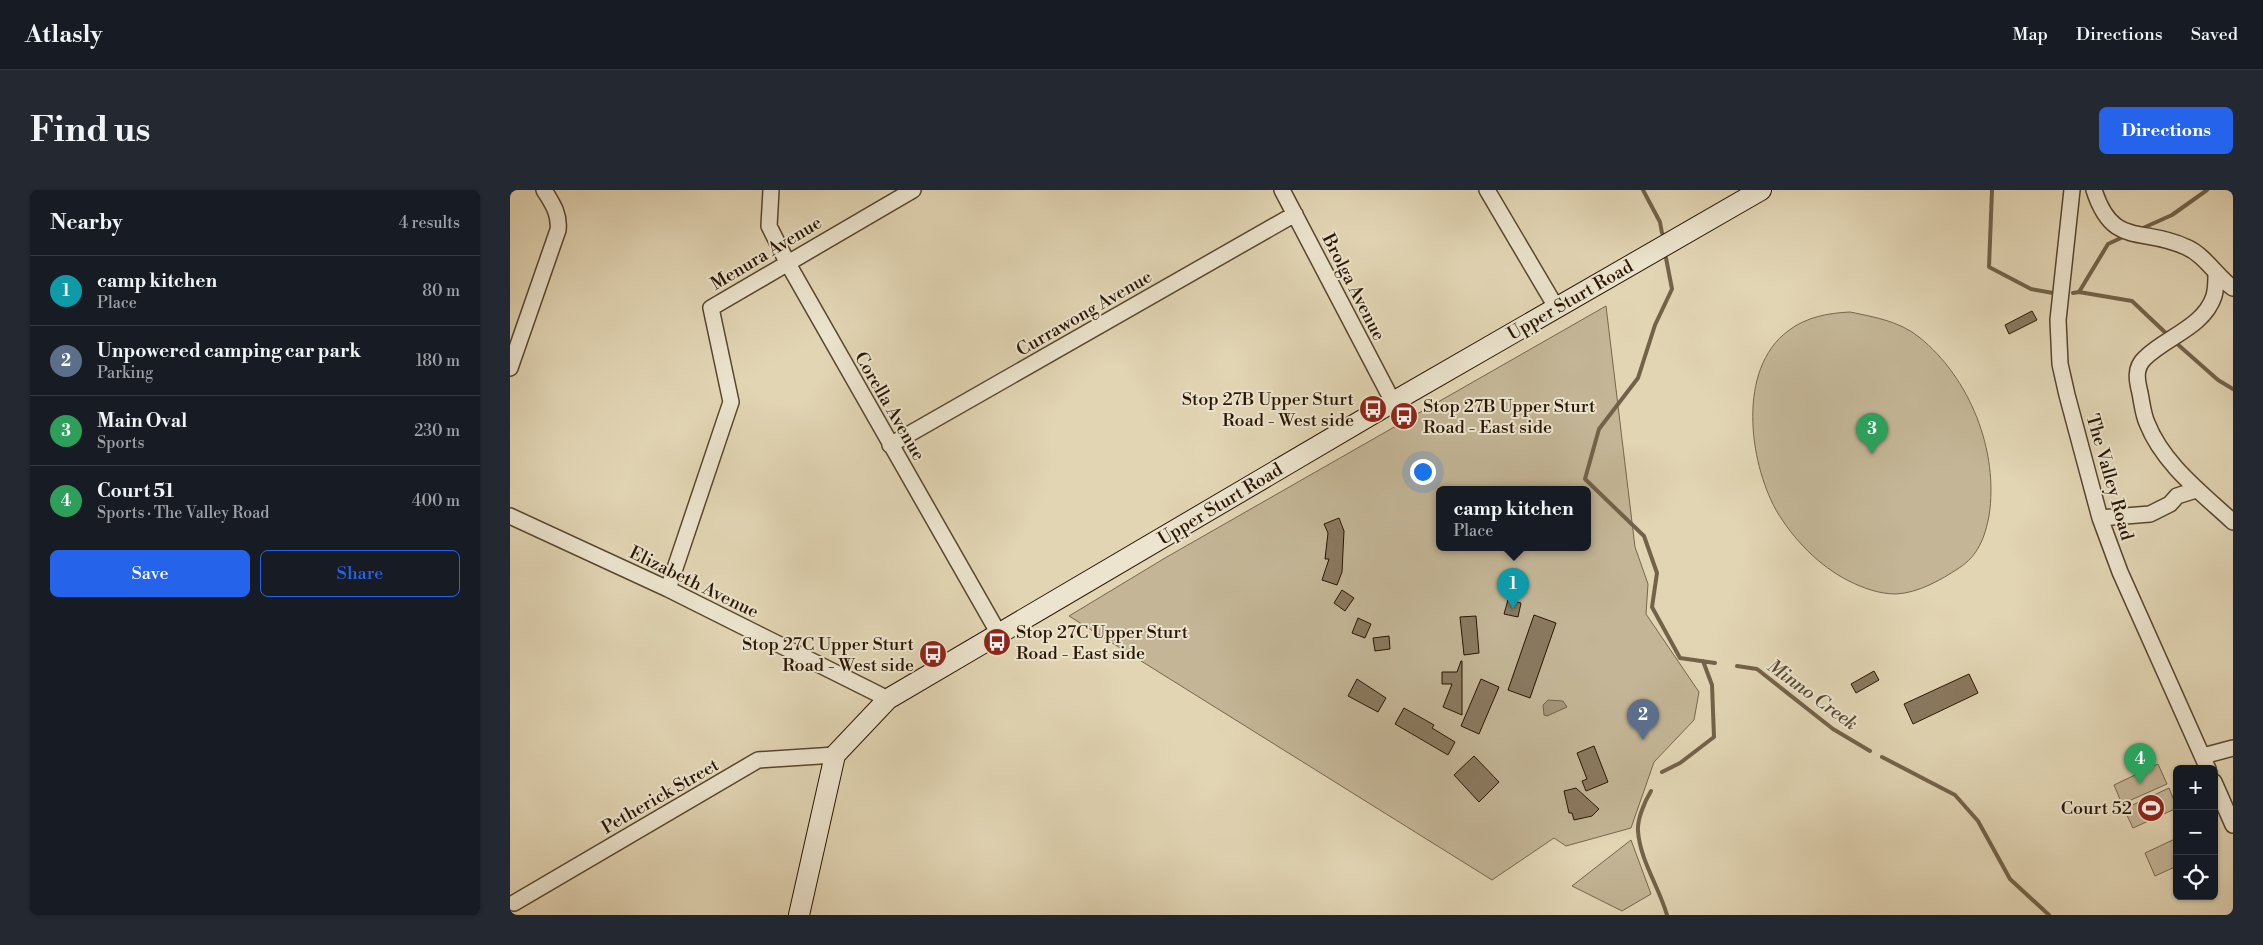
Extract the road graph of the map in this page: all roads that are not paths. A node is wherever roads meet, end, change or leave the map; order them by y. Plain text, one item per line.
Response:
1 (544, 190) edge
2 (771, 190) edge
3 (913, 190) edge
4 (1282, 190) edge
5 (1487, 190) edge
6 (1761, 190) edge
7 (2072, 190) edge
8 (2094, 190) edge
9 (1296, 214) junction
10 (787, 262) junction
11 (2216, 274) junction
12 (2233, 288) edge
13 (1556, 307) junction
14 (510, 368) edge
15 (1392, 402) junction
16 (890, 445) junction
17 (2196, 490) junction
18 (510, 516) edge
19 (2100, 518) junction
20 (2233, 522) edge
21 (668, 589) junction
22 (999, 634) junction
23 (888, 699) junction
24 (2233, 748) edge
25 (835, 755) junction
26 (2206, 763) edge
27 (2218, 791) edge
28 (2233, 825) edge
29 (514, 903) dead end
30 (799, 915) edge

1 - 14 street
2 - 10 street, Corella Avenue
3 - 10 street, Menura Avenue
4 - 9 street, Brolga Avenue
5 - 13 street
6 - 13 main road, Upper Sturt Road
7 - 19 street, The Valley Road
8 - 11 street
9 - 15 street, Brolga Avenue
9 - 16 street, Currawong Avenue
10 - 16 street, Corella Avenue
10 - 21 street, Menura Avenue
11 - 12 street
11 - 17 street
13 - 15 main road, Upper Sturt Road
15 - 22 main road, Upper Sturt Road
16 - 22 street, Corella Avenue
17 - 19 street
17 - 20 street
18 - 21 street, Elizabeth Avenue
19 - 26 street, The Valley Road
21 - 23 street, Elizabeth Avenue
22 - 23 main road, Upper Sturt Road
23 - 25 main road, Upper Sturt Road
24 - 26 street, The Valley Road
25 - 29 street, Petherick Street
25 - 30 main road
27 - 28 street

